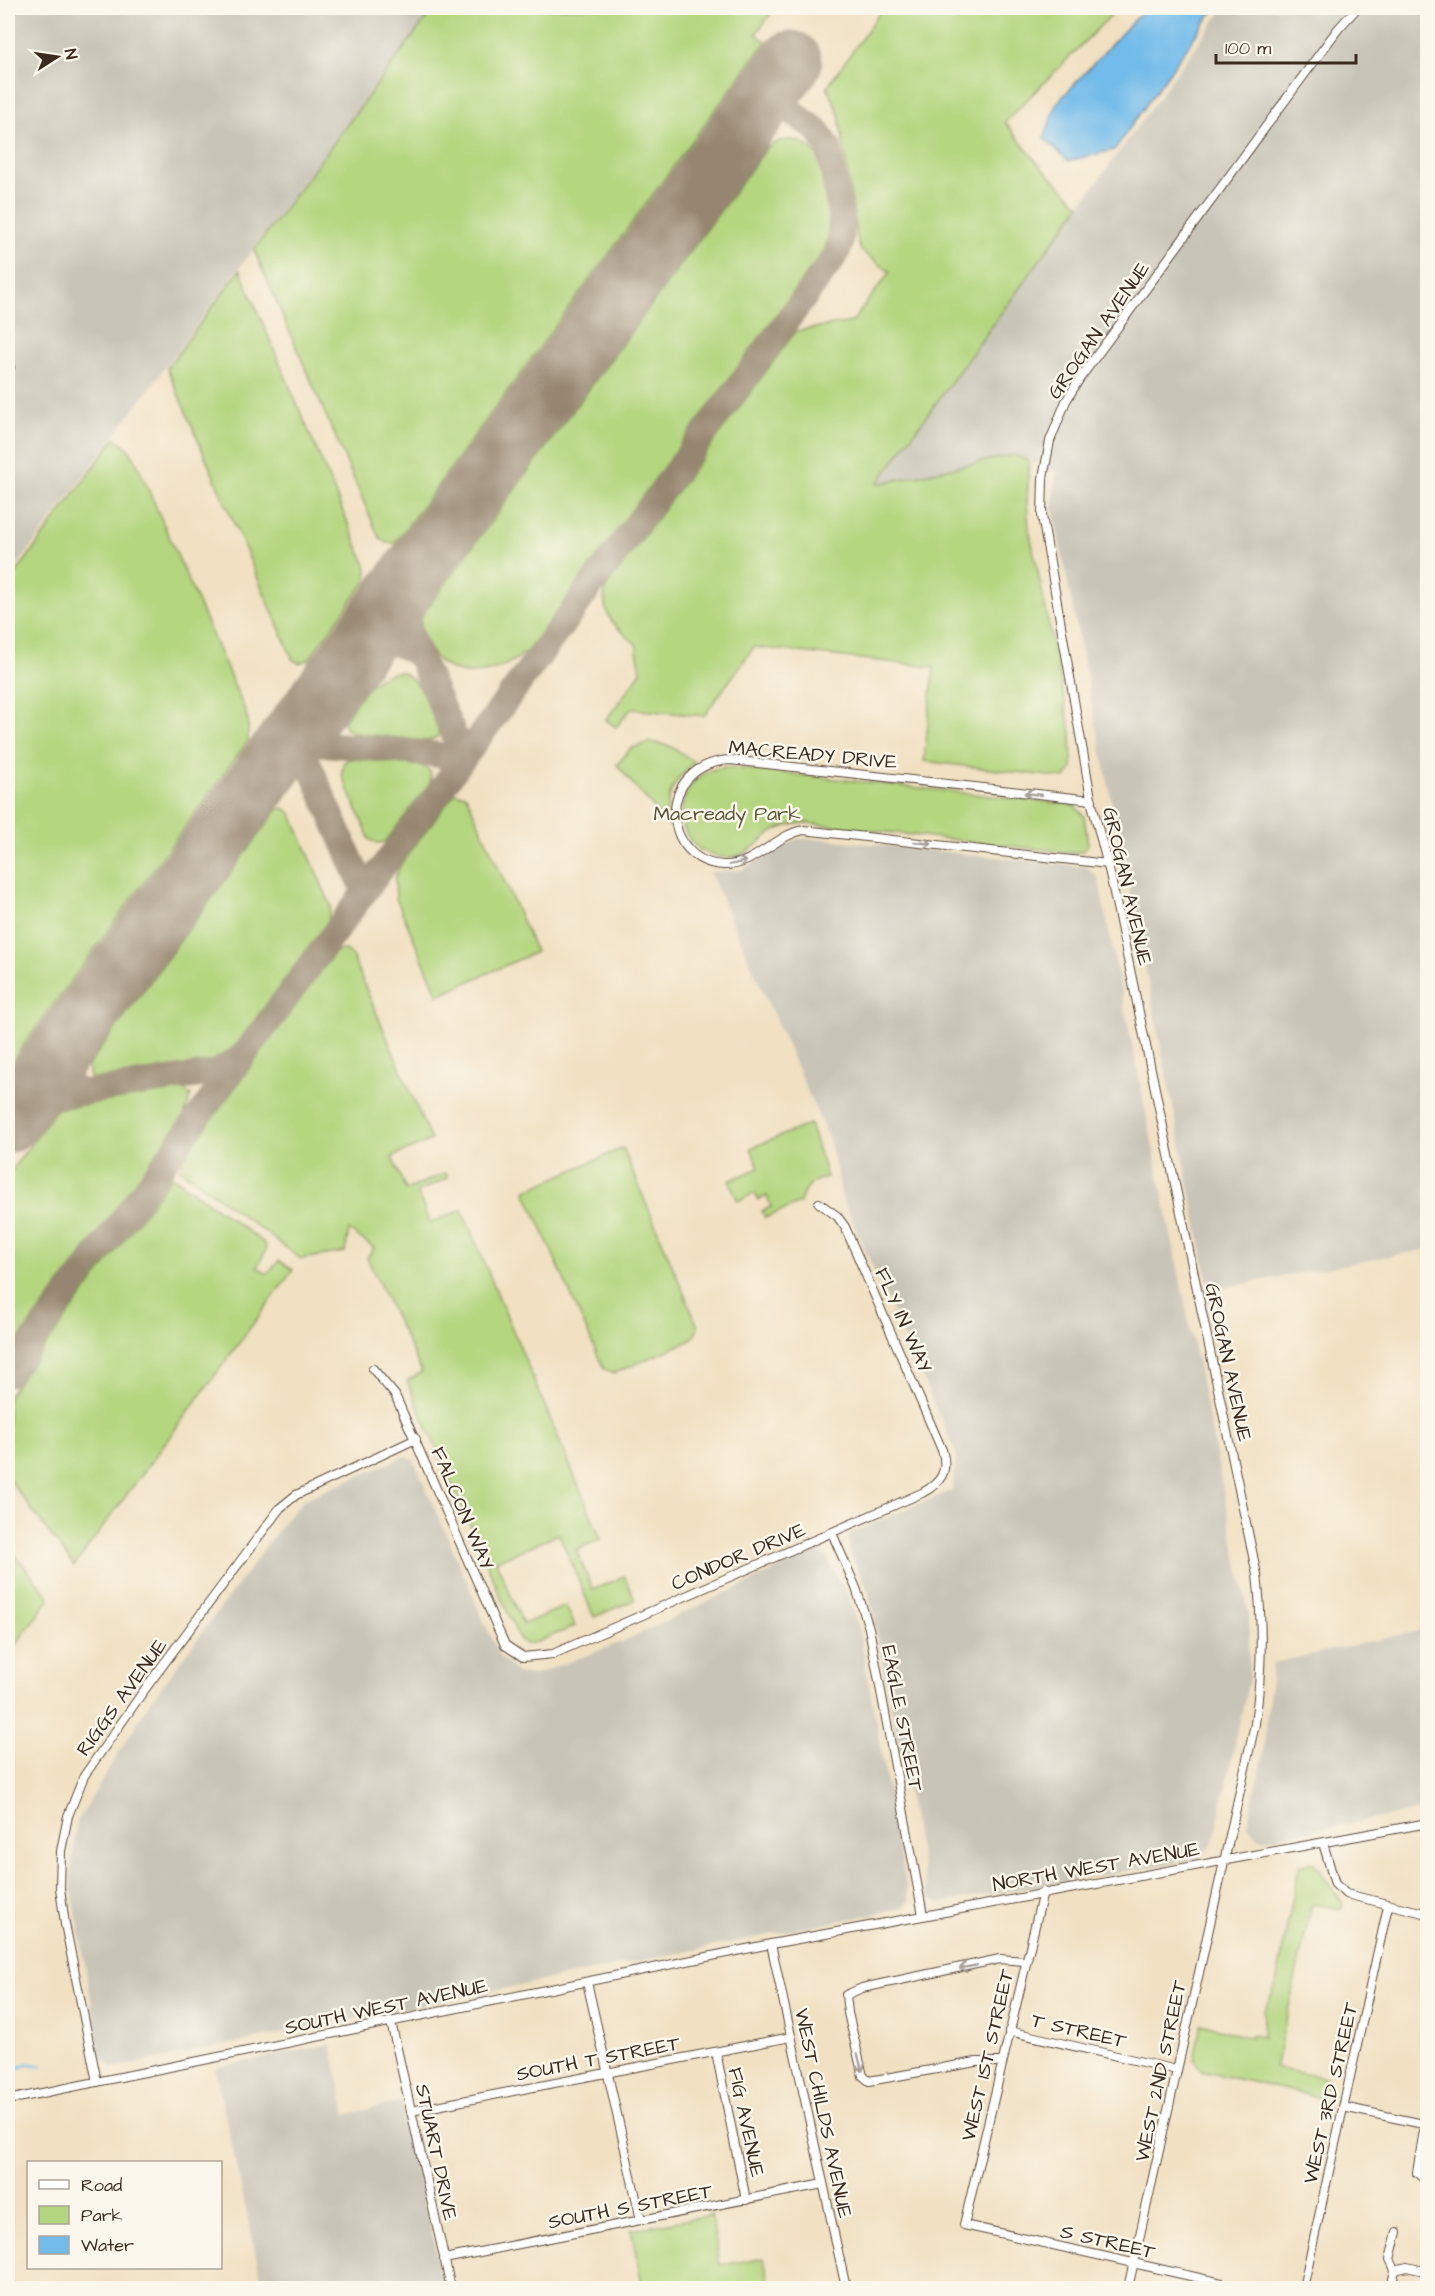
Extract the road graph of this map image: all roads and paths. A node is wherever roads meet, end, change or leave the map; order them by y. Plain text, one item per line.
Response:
1 (1357, 8) edge
2 (1092, 800) junction
3 (1108, 864) junction
4 (819, 1203) dead end
5 (373, 1369) dead end
6 (416, 1439) junction
7 (945, 1459) joint
8 (832, 1533) junction
9 (523, 1657) joint
10 (1428, 1823) edge
11 (1323, 1843) junction
12 (1223, 1860) junction
13 (1043, 1892) junction
14 (1389, 1906) junction
15 (1428, 1914) edge
16 (923, 1915) junction
17 (771, 1944) junction
18 (1025, 1961) junction
19 (587, 1982) junction
20 (392, 2022) junction
21 (1009, 2031) junction
22 (791, 2037) junction
23 (716, 2052) junction
24 (1002, 2062) junction
25 (1177, 2070) junction
26 (608, 2073) junction
27 (97, 2082) junction
28 (8, 2100) edge
29 (1343, 2107) junction
30 (411, 2111) junction
31 (1426, 2124) edge
32 (1428, 2182) edge
33 (823, 2184) junction
34 (746, 2199) junction
35 (641, 2220) junction
36 (964, 2225) joint
37 (1397, 2232) dead end
38 (444, 2259) junction
39 (1133, 2264) junction
40 (1395, 2270) junction
41 (1428, 2272) edge
42 (451, 2289) edge
43 (846, 2289) edge
44 (1128, 2289) edge
45 (1244, 2289) edge
46 (1303, 2289) edge
47 (1391, 2289) edge

1 - 2 street, GROGAN AVENUE
2 - 3 street, GROGAN AVENUE
2 -> 3 street, MACREADY DRIVE
3 - 12 street, GROGAN AVENUE
4 - 7 street, FLY IN WAY
5 - 6 street, FALCON WAY
6 - 9 street, FALCON WAY
6 - 27 street, RIGGS AVENUE
7 - 8 street, CONDOR DRIVE
8 - 9 street, CONDOR DRIVE
8 - 16 street, EAGLE STREET
10 - 11 street, NORTH WEST AVENUE
11 - 12 street, NORTH WEST AVENUE
11 - 14 street
12 - 13 street, NORTH WEST AVENUE
12 - 25 street, WEST 2ND STREET
13 - 16 street, NORTH WEST AVENUE
13 - 18 street, WEST 1ST STREET
14 - 15 street
14 - 29 street, WEST 3RD STREET
16 - 17 street, NORTH WEST AVENUE
17 - 19 street, SOUTH WEST AVENUE
17 - 22 street, WEST CHILDS AVENUE
18 - 21 street, WEST 1ST STREET
18 -> 24 street
19 - 20 street, SOUTH WEST AVENUE
19 - 26 street
20 - 27 street, SOUTH WEST AVENUE
20 - 30 street, STUART DRIVE
21 - 24 street, WEST 1ST STREET
21 - 25 street, T STREET
22 - 23 street, SOUTH T STREET
22 - 33 street, WEST CHILDS AVENUE
23 - 26 street, SOUTH T STREET
23 - 34 street, FIG AVENUE
24 - 36 street, WEST 1ST STREET
25 - 39 street, WEST 2ND STREET
26 - 30 street, SOUTH T STREET
26 - 35 street
27 - 28 street, SOUTH WEST AVENUE
29 - 31 street
29 - 46 street, WEST 3RD STREET
30 - 38 street, STUART DRIVE
31 - 32 street
33 - 34 street, SOUTH S STREET
33 - 43 street, WEST CHILDS AVENUE
34 - 35 street, SOUTH S STREET
35 - 38 street, SOUTH S STREET
36 - 39 street, S STREET
37 - 40 street
38 - 42 street, STUART DRIVE
39 - 44 street, WEST 2ND STREET
39 - 45 street, S STREET
40 - 41 street
40 - 47 street

